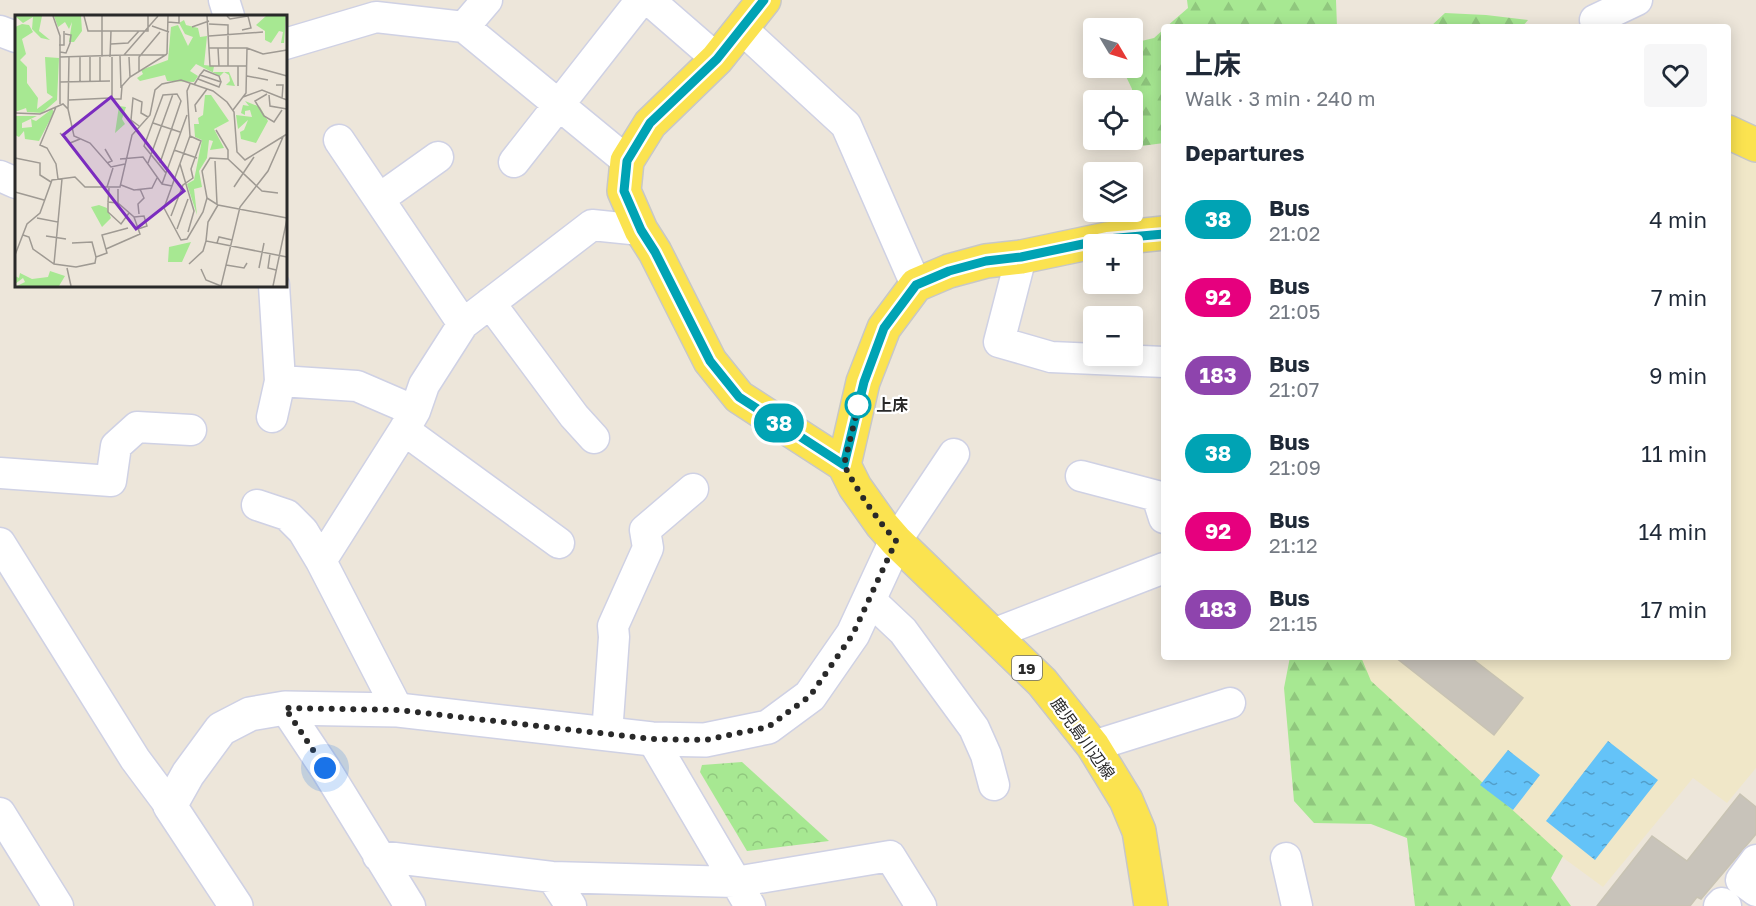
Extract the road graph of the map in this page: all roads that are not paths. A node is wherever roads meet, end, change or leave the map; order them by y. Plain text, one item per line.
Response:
1 (224, 0) edge
2 (487, 0) edge
3 (641, 0) edge
4 (649, 0) edge
5 (764, 0) edge
6 (1637, 0) edge
7 (373, 8) edge
8 (229, 15) edge
9 (1596, 24) edge
10 (464, 27) junction
11 (742, 29) junction
12 (0, 31) edge
13 (15, 37) edge
14 (286, 44) edge
15 (717, 59) junction
16 (559, 105) junction
17 (1731, 134) edge
18 (339, 141) dead end
19 (1756, 146) edge
20 (438, 158) dead end
21 (627, 161) junction
22 (513, 162) dead end
23 (0, 176) edge
24 (15, 183) edge
25 (379, 199) junction
26 (641, 230) junction
27 (1161, 234) edge
28 (1021, 257) junction
29 (916, 285) junction
30 (274, 286) edge
31 (490, 303) junction
32 (463, 324) junction
33 (1161, 362) edge
34 (280, 381) junction
35 (272, 417) dead end
36 (410, 421) junction
37 (191, 430) dead end
38 (594, 438) dead end
39 (954, 454) dead end
40 (844, 465) junction
41 (0, 473) edge
42 (1081, 476) dead end
43 (693, 489) dead end
44 (257, 505) dead end
45 (1161, 509) edge
46 (896, 541) junction
47 (0, 543) edge
48 (560, 543) dead end
49 (321, 561) junction
50 (1161, 569) edge
51 (868, 599) junction
52 (993, 634) junction
53 (1230, 704) dead end
54 (285, 708) junction
55 (398, 710) junction
56 (607, 734) junction
57 (652, 739) junction
58 (1093, 746) junction
59 (994, 786) dead end
60 (170, 806) junction
61 (0, 813) edge
62 (378, 856) junction
63 (1286, 858) dead end
64 (1756, 860) edge
65 (552, 877) junction
66 (1756, 891) edge
67 (743, 894) edge
68 (58, 906) edge
69 (236, 906) edge
70 (410, 906) edge
71 (571, 906) edge
72 (921, 906) edge
73 (1152, 906) edge
74 (1297, 906) edge
75 (1719, 906) edge
76 (1726, 906) edge

1 - 8 street
2 - 10 street
3 - 16 street
4 - 15 street
5 - 11 main road, 鹿児島川辺線 / 19
6 - 9 street
7 - 10 street
7 - 14 street
10 - 16 street
11 - 15 main road, 鹿児島川辺線 / 19
11 - 29 street
12 - 13 street
15 - 21 main road, 鹿児島川辺線 / 19
16 - 21 street
16 - 22 street
17 - 19 main road
18 - 25 street
20 - 25 street
21 - 26 main road, 鹿児島川辺線 / 19
23 - 24 street
25 - 32 street
26 - 31 street
26 - 40 main road, 鹿児島川辺線 / 19
27 - 28 main road
28 - 29 main road
28 - 33 street
29 - 40 main road
30 - 34 street
31 - 32 street
31 - 38 street
32 - 36 street
34 - 35 street
34 - 36 street
36 - 48 street
36 - 49 street
37 - 41 street
39 - 46 street
40 - 46 main road, 鹿児島川辺線 / 19
42 - 45 street
43 - 56 street
44 - 49 street
46 - 51 street
46 - 52 main road, 鹿児島川辺線 / 19
47 - 60 street
49 - 55 street
50 - 52 street
51 - 57 street
51 - 59 street
52 - 58 main road, 鹿児島川辺線 / 19
53 - 58 street
54 - 55 street
54 - 60 street
54 - 62 street
55 - 56 street
56 - 57 street
57 - 67 street
58 - 73 main road, 鹿児島川辺線 / 19
60 - 69 street
61 - 68 street
62 - 65 street
62 - 70 street
63 - 74 street
64 - 66 street
65 - 67 street
65 - 71 street
67 - 72 street
75 - 76 street

